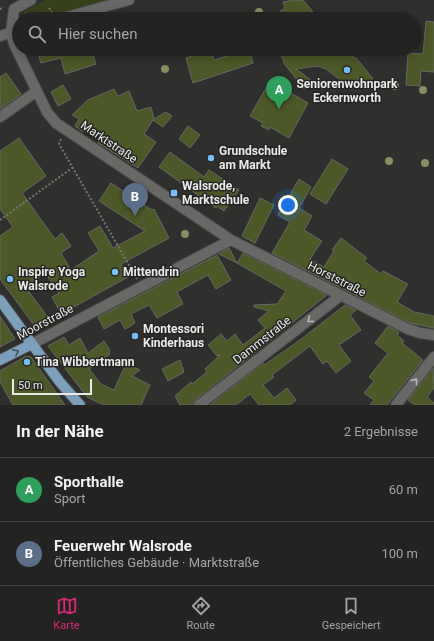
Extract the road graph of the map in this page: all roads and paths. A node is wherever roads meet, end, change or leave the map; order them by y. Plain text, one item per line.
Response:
1 (31, 0) edge
2 (129, 0) edge
3 (49, 8) dead end
4 (14, 12) edge
5 (53, 12) edge
6 (71, 12) edge
7 (12, 33) edge
8 (0, 36) edge
9 (20, 56) edge
10 (37, 91) junction
11 (0, 117) edge
12 (64, 128) junction
13 (72, 168) junction
14 (0, 220) edge
15 (231, 240) junction
16 (141, 287) junction
17 (340, 296) junction
18 (0, 300) edge
19 (434, 335) edge
20 (32, 344) junction
21 (434, 357) edge
22 (0, 360) edge
23 (80, 405) edge
24 (199, 405) edge
25 (396, 405) edge

1 - 4 street
2 - 6 street
3 - 5 path
7 - 8 street
9 - 10 street, Marktstraße
10 - 11 street
10 - 12 street, Marktstraße
12 - 13 path
12 - 15 street, Marktstraße
13 - 14 path
13 - 16 path
15 - 16 street, Moorstraße
15 - 17 street, Horststraße
16 - 20 street, Moorstraße
17 - 19 street, Horststraße
17 -> 24 street, Dammstraße
18 - 20 main road
22 -> 20 main road, Moorstraße
20 - 23 main road
25 -> 21 street

